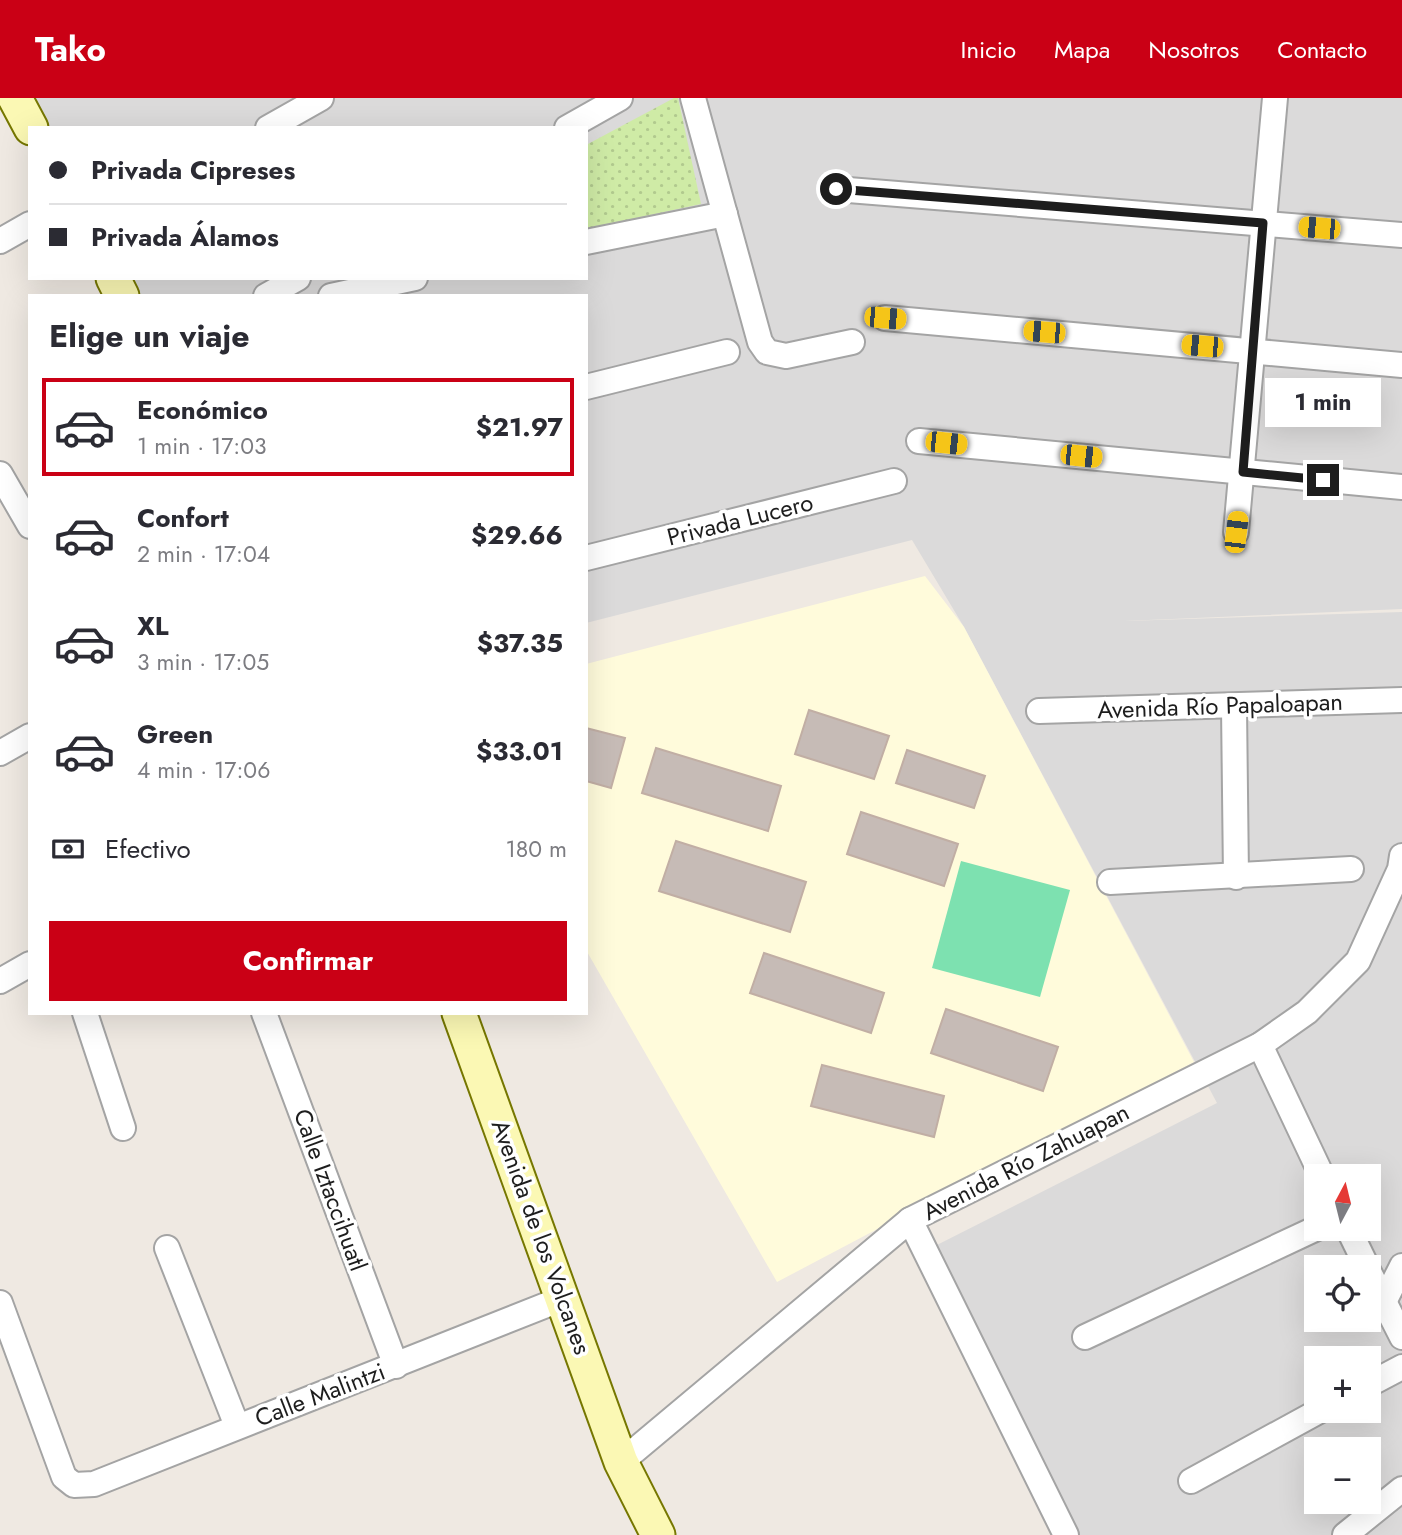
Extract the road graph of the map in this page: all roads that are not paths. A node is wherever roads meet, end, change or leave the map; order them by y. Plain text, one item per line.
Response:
1 (321, 98) edge
2 (620, 98) edge
3 (693, 98) edge
4 (1275, 98) edge
5 (272, 126) edge
6 (571, 126) edge
7 (836, 189) dead end
8 (725, 214) junction
9 (1263, 223) junction
10 (28, 225) edge
11 (1402, 235) edge
12 (0, 241) edge
13 (588, 242) edge
14 (294, 280) edge
15 (406, 280) edge
16 (270, 294) edge
17 (340, 294) edge
18 (885, 318) dead end
19 (852, 342) dead end
20 (1255, 351) junction
21 (727, 352) dead end
22 (1402, 365) edge
23 (588, 387) edge
24 (919, 441) dead end
25 (1243, 472) junction
26 (0, 474) edge
27 (894, 481) dead end
28 (1402, 487) edge
29 (28, 523) edge
30 (1236, 532) dead end
31 (588, 558) edge
32 (1402, 700) edge
33 (1234, 707) junction
34 (1039, 711) dead end
35 (28, 737) edge
36 (0, 753) edge
37 (1402, 856) edge
38 (1351, 869) dead end
39 (1236, 877) junction
40 (1110, 882) dead end
41 (28, 965) edge
42 (0, 981) edge
43 (86, 1015) edge
44 (265, 1015) edge
45 (460, 1015) edge
46 (1260, 1045) junction
47 (123, 1128) dead end
48 (1316, 1164) edge
49 (910, 1220) junction
50 (1304, 1234) edge
51 (167, 1248) dead end
52 (1402, 1266) edge
53 (1381, 1296) edge
54 (564, 1298) junction
55 (1384, 1302) junction
56 (0, 1303) edge
57 (1085, 1337) dead end
58 (1402, 1337) edge
59 (396, 1366) junction
60 (1402, 1367) edge
61 (1381, 1378) edge
62 (1304, 1419) edge
63 (237, 1426) junction
64 (621, 1462) junction
65 (1191, 1481) dead end
66 (1402, 1489) edge
67 (658, 1535) edge
68 (1066, 1535) edge
69 (1345, 1535) edge

1 - 5 street
2 - 6 street
3 - 8 street
4 - 9 street
7 - 9 street
8 - 13 street
8 - 19 street
9 - 11 street
9 - 20 street
10 - 12 street
14 - 16 street
15 - 17 street
18 - 20 street
20 - 22 street
20 - 25 street
21 - 23 street
24 - 25 street
25 - 28 street
25 - 30 street
26 - 29 street
27 - 31 street, Privada Lucero
32 - 33 street, Avenida Río Papaloapan
33 - 34 street, Avenida Río Papaloapan
33 - 39 street
35 - 36 street
37 - 46 street, Avenida Río Zahuapan
38 - 39 street
39 - 40 street
41 - 42 street
43 - 47 street
44 - 59 street, Calle Iztaccihuatl
45 - 54 street, Avenida de los Volcanes
46 - 48 street
46 - 49 street, Avenida Río Zahuapan
49 - 64 street, Avenida Río Zahuapan
49 - 68 street
50 - 57 street
51 - 63 street
52 - 55 street
53 - 55 street
54 - 59 street, Calle Malintzi
54 - 64 street, Avenida de los Volcanes
55 - 58 street
56 - 63 street, Calle Malintzi
59 - 63 street, Calle Malintzi
60 - 61 street
62 - 65 street
64 - 67 street, Avenida de los Volcanes
66 - 69 street

